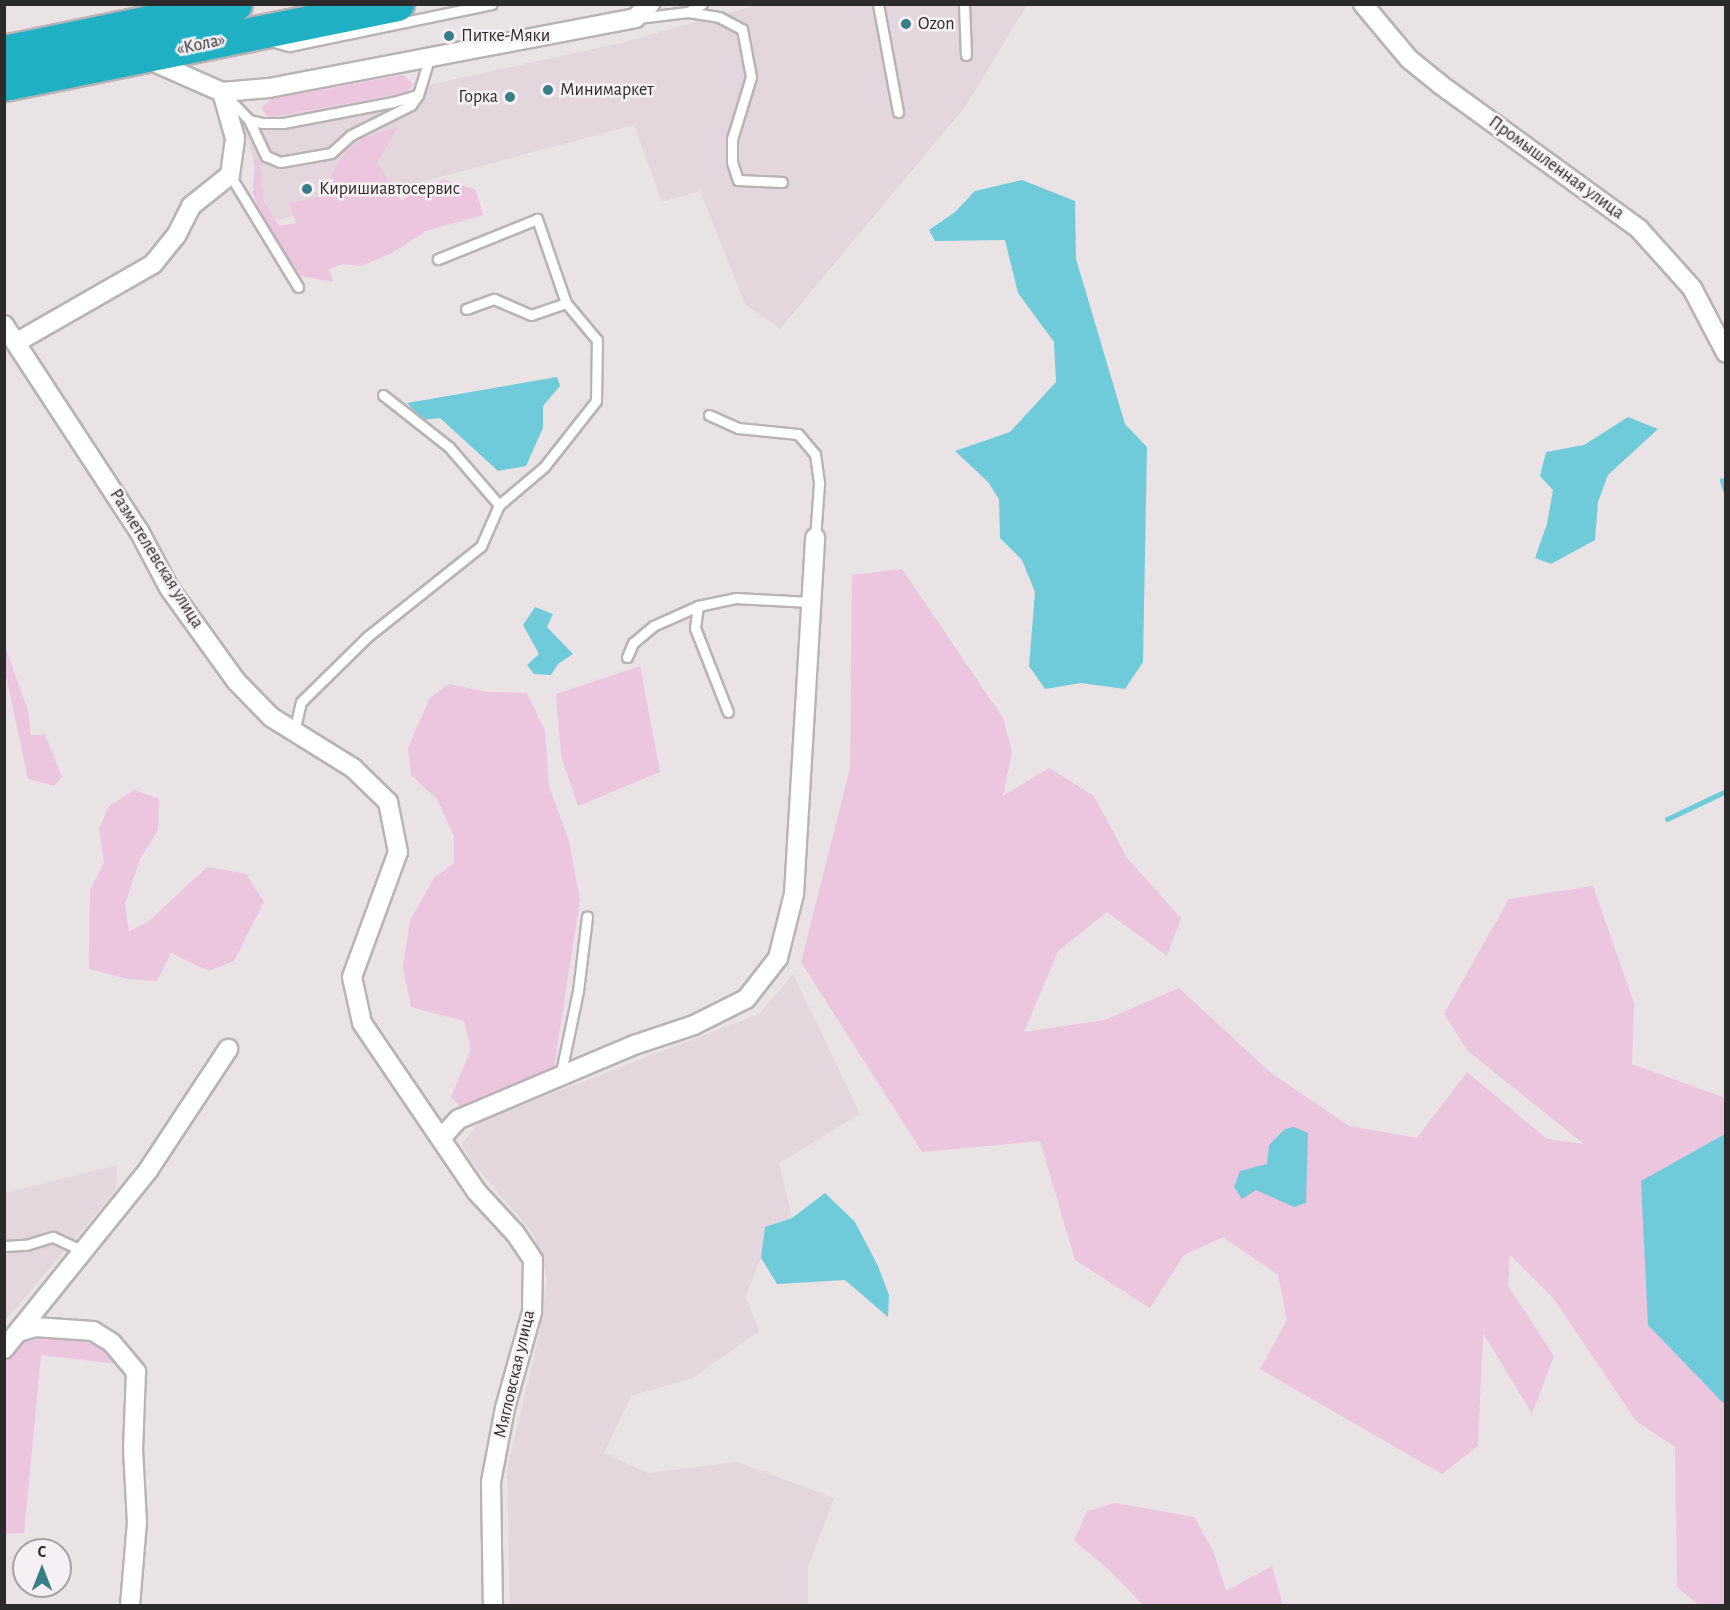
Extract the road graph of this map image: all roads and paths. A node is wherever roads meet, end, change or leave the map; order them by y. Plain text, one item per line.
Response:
1 (397, 4) edge
2 (492, 4) edge
3 (650, 4) edge
4 (702, 4) edge
5 (878, 4) edge
6 (964, 4) edge
7 (1363, 4) edge
8 (228, 5) edge
9 (688, 12) junction
10 (635, 18) junction
11 (249, 35) junction
12 (4, 52) edge
13 (966, 55) dead end
14 (143, 57) junction
15 (429, 58) junction
16 (4, 84) edge
17 (222, 92) junction
18 (418, 95) junction
19 (898, 112) dead end
20 (249, 120) junction
21 (230, 175) junction
22 (782, 182) dead end
23 (438, 259) dead end
24 (298, 287) dead end
25 (566, 303) junction
26 (466, 309) dead end
27 (4, 325) edge
28 (17, 342) junction
29 (1725, 352) edge
30 (383, 394) dead end
31 (709, 415) dead end
32 (499, 504) junction
33 (815, 538) joint
34 (810, 602) junction
35 (698, 606) junction
36 (627, 657) dead end
37 (728, 712) dead end
38 (294, 732) junction
39 (587, 917) dead end
40 (228, 1049) dead end
41 (559, 1079) junction
42 (441, 1137) junction
43 (4, 1246) edge
44 (83, 1251) junction
45 (18, 1332) junction
46 (4, 1349) edge
47 (130, 1605) edge
48 (494, 1605) edge

1 - 11 highway, «Кола»
2 - 11 lane
3 - 10 street
4 - 9 lane
5 - 19 lane
6 - 13 lane
7 - 29 street, Промышленная улица
8 - 12 highway, «Кола»
9 - 10 lane
9 - 22 lane
10 - 15 street
11 - 14 highway, «Кола»
14 - 16 highway, «Кола»
14 - 17 street
15 - 17 street
15 - 18 lane
17 - 20 lane
17 - 21 street
18 - 20 lane
18 - 20 lane
21 - 24 lane
21 - 28 street
23 - 25 lane
25 - 26 lane
25 - 32 lane
27 - 28 street, Разметелевская улица
28 - 38 street, Разметелевская улица
30 - 32 lane
31 - 33 lane
32 - 38 lane
33 - 34 street
34 - 35 lane
34 - 41 street
35 - 36 lane
35 - 37 lane
38 - 42 street, Разметелевская улица
39 - 41 lane
40 - 44 street
41 - 42 street
42 - 48 street, Мягловская улица
43 - 44 lane
44 - 45 street
45 - 46 street
45 - 47 street

